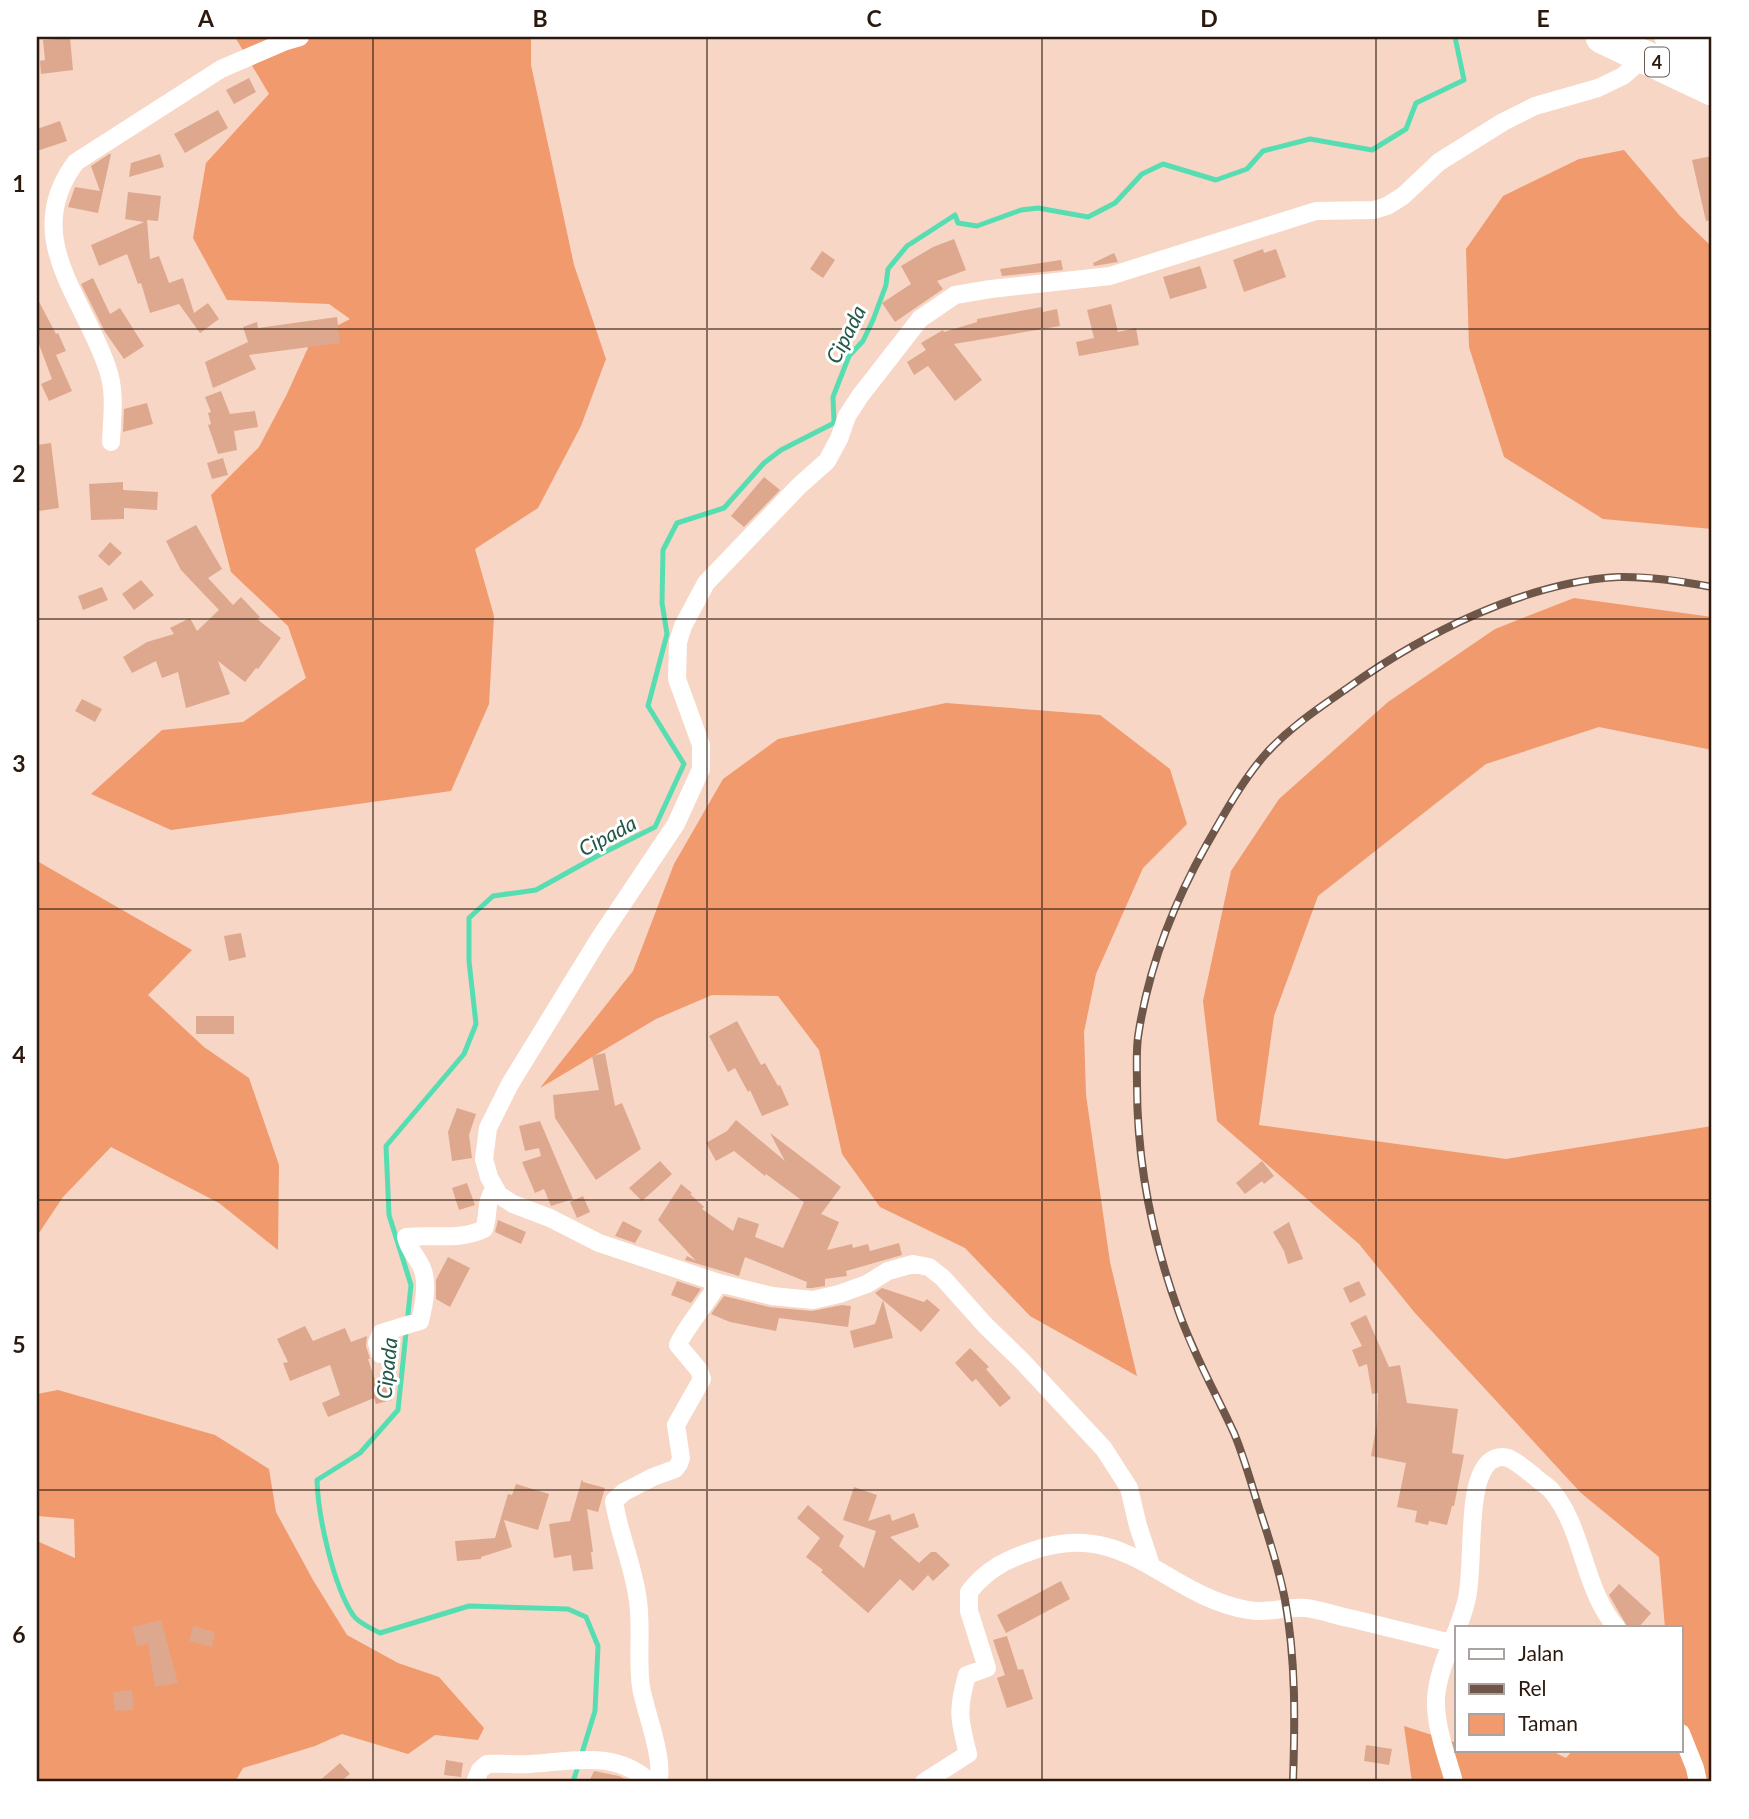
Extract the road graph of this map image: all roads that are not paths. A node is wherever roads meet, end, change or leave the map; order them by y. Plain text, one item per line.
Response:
1 (300, 37) edge
2 (1602, 37) edge
3 (1669, 37) edge
4 (1712, 57) edge
5 (1712, 89) edge
6 (111, 442) dead end
7 (495, 1188) junction
8 (719, 1283) junction
9 (380, 1354) dead end
10 (1151, 1565) junction
11 (1457, 1626) edge
12 (1614, 1626) edge
13 (1455, 1632) edge
14 (1451, 1643) junction
15 (1682, 1736) edge
16 (475, 1782) edge
17 (650, 1782) edge
18 (658, 1782) edge
19 (924, 1782) edge
20 (1454, 1782) edge
21 (1698, 1782) edge

1 - 6 street
2 - 5 highway, 4
3 - 4 highway, 4
3 - 7 street
7 - 8 street
7 - 9 street
8 - 10 street
8 - 18 street
10 - 14 street
10 - 19 street
11 - 12 street
13 - 14 street
14 - 20 street
15 - 21 street
16 - 17 street

